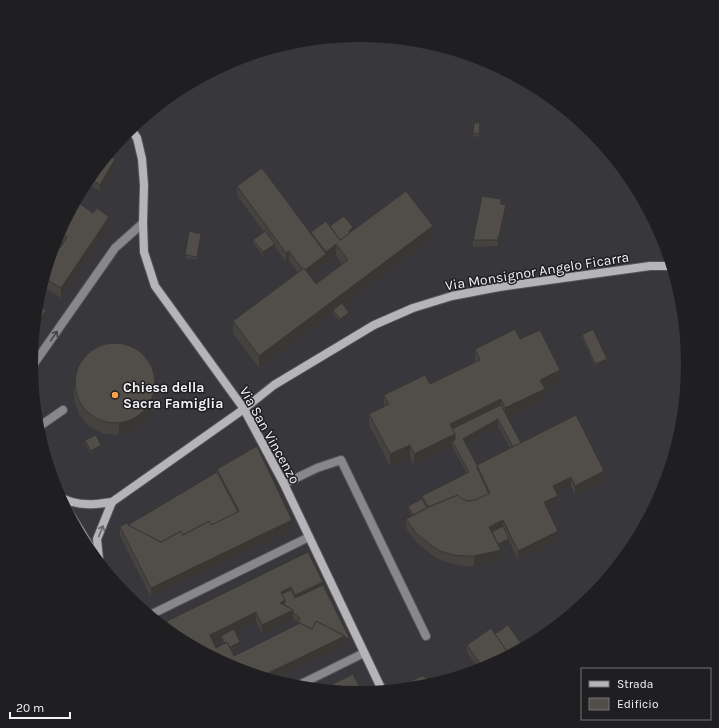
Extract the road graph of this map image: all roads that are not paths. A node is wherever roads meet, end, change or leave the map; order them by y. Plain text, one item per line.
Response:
1 (135, 134) edge
2 (143, 223) junction
3 (666, 266) edge
4 (38, 358) edge
5 (244, 409) junction
6 (63, 410) dead end
7 (44, 424) edge
8 (284, 484) junction
9 (69, 501) edge
10 (112, 502) junction
11 (309, 537) junction
12 (99, 554) edge
13 (156, 612) edge
14 (426, 636) dead end
15 (364, 653) junction
16 (307, 681) edge
17 (380, 685) edge

1 - 2 main road, Via San Vincenzo
4 -> 2 street
2 - 5 main road, Via San Vincenzo
3 - 5 main road, Via Monsignor Angelo Ficarra
5 - 8 main road, Via San Vincenzo
5 - 10 main road, Via Monsignor Angelo Ficarra
6 - 7 street
8 - 11 main road, Via San Vincenzo
8 - 14 street
9 - 10 main road
12 -> 10 main road
11 - 13 street
11 - 15 main road, Via San Vincenzo
15 - 16 street
15 - 17 main road, Via San Vincenzo

